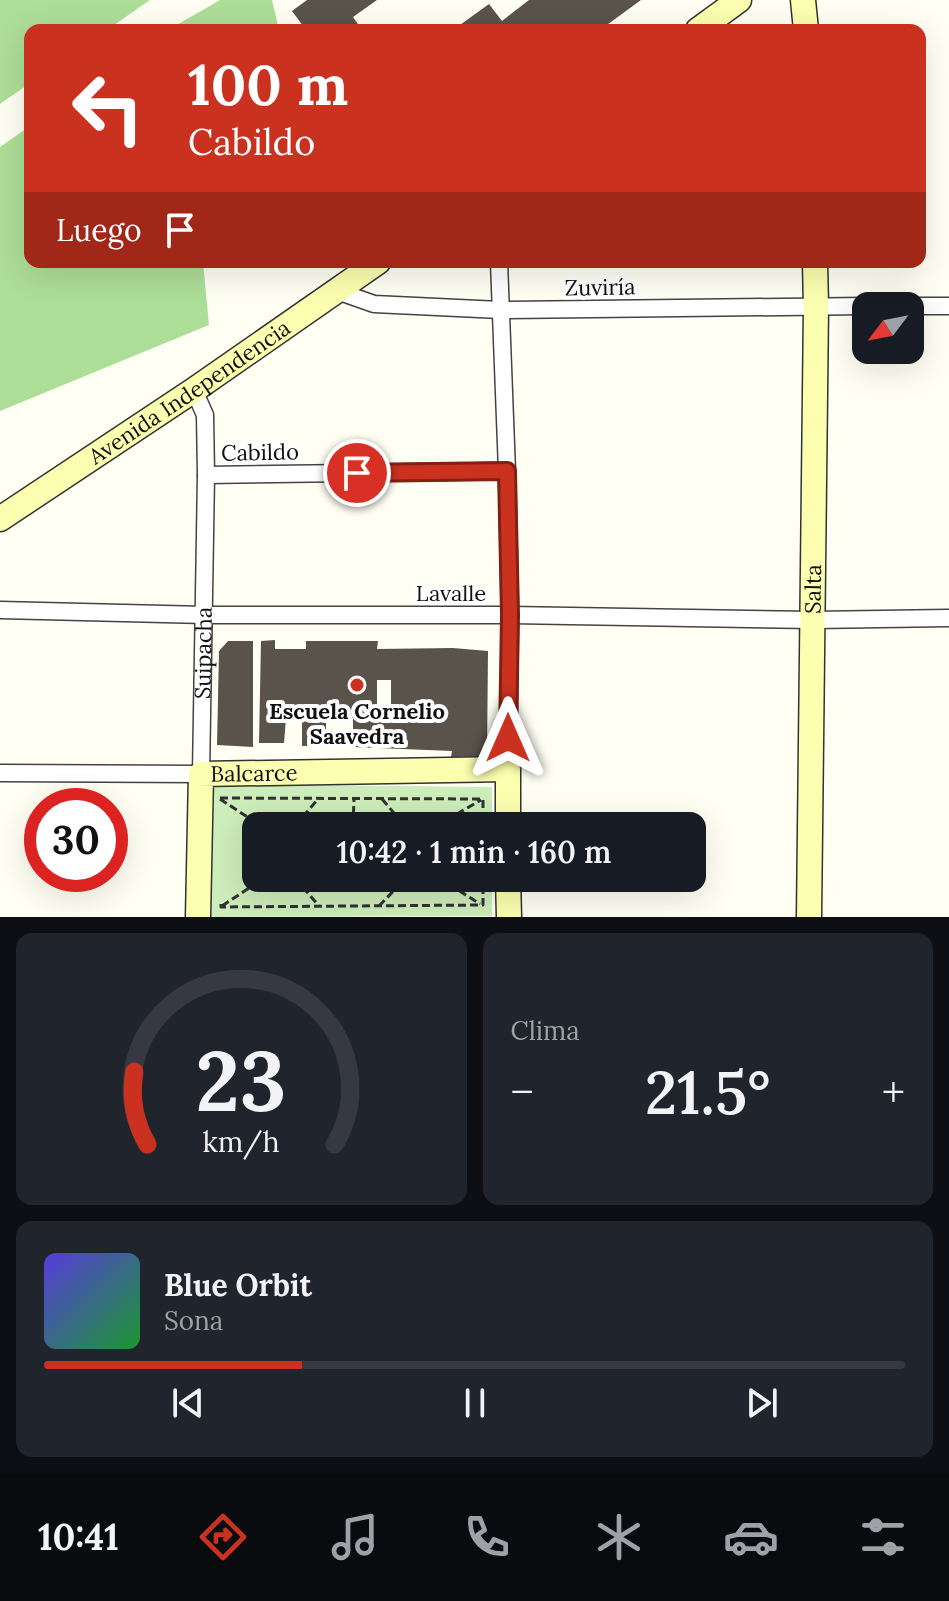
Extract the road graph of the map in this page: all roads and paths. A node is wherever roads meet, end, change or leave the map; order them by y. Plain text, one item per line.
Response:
1 (739, 0) edge
2 (803, 0) edge
3 (706, 24) edge
4 (805, 24) edge
5 (370, 268) edge
6 (499, 268) edge
7 (815, 268) edge
8 (337, 291) junction
9 (852, 306) edge
10 (924, 306) edge
11 (949, 306) edge
12 (816, 307) junction
13 (500, 310) junction
14 (194, 390) junction
15 (507, 471) junction
16 (206, 475) junction
17 (0, 519) edge
18 (0, 610) edge
19 (205, 615) junction
20 (510, 615) junction
21 (949, 618) edge
22 (813, 620) junction
23 (508, 769) junction
24 (0, 773) edge
25 (201, 774) junction
26 (318, 799) junction
27 (354, 799) junction
28 (382, 799) junction
29 (483, 799) junction
30 (307, 812) edge
31 (354, 812) edge
32 (393, 812) edge
33 (460, 812) edge
34 (483, 812) edge
35 (508, 812) edge
36 (242, 813) edge
37 (220, 892) dead end
38 (242, 892) edge
39 (307, 892) edge
40 (392, 892) edge
41 (462, 892) edge
42 (483, 892) edge
43 (504, 892) edge
44 (483, 905) junction
45 (319, 906) junction
46 (379, 906) junction
47 (209, 912) edge
48 (499, 914) edge
49 (809, 917) edge

1 - 3 street
2 - 4 street
5 - 8 street, Avenida Independencia
6 - 13 street
7 - 12 street, Salta
8 - 13 street, Zuviría
8 - 14 street, Avenida Independencia
9 - 12 street, Zuviría
10 - 11 street
12 - 13 street, Zuviría
12 - 22 street, Salta
13 - 15 street
14 - 16 street, Suipacha
14 - 17 street, Avenida Independencia
15 - 16 street, Cabildo
15 - 20 street
16 - 19 street, Suipacha
18 - 19 street, Lavalle
19 - 20 street, Lavalle
19 - 25 street, Suipacha
20 - 22 street, Lavalle
20 - 23 street
21 - 22 street, Lavalle
22 - 49 street, Salta
23 - 25 street, Balcarce
23 - 35 street
24 - 25 street, Balcarce
25 - 47 street, Suipacha
26 - 27 path
26 - 30 path
26 - 36 path
27 - 28 path
27 - 31 path
28 - 29 path
28 - 32 path
29 - 33 path
29 - 34 path
37 - 47 path
38 - 47 path
39 - 45 path
40 - 46 path
41 - 44 path
42 - 44 path
43 - 48 street
44 - 46 path
44 - 48 path
45 - 46 path
45 - 47 path

